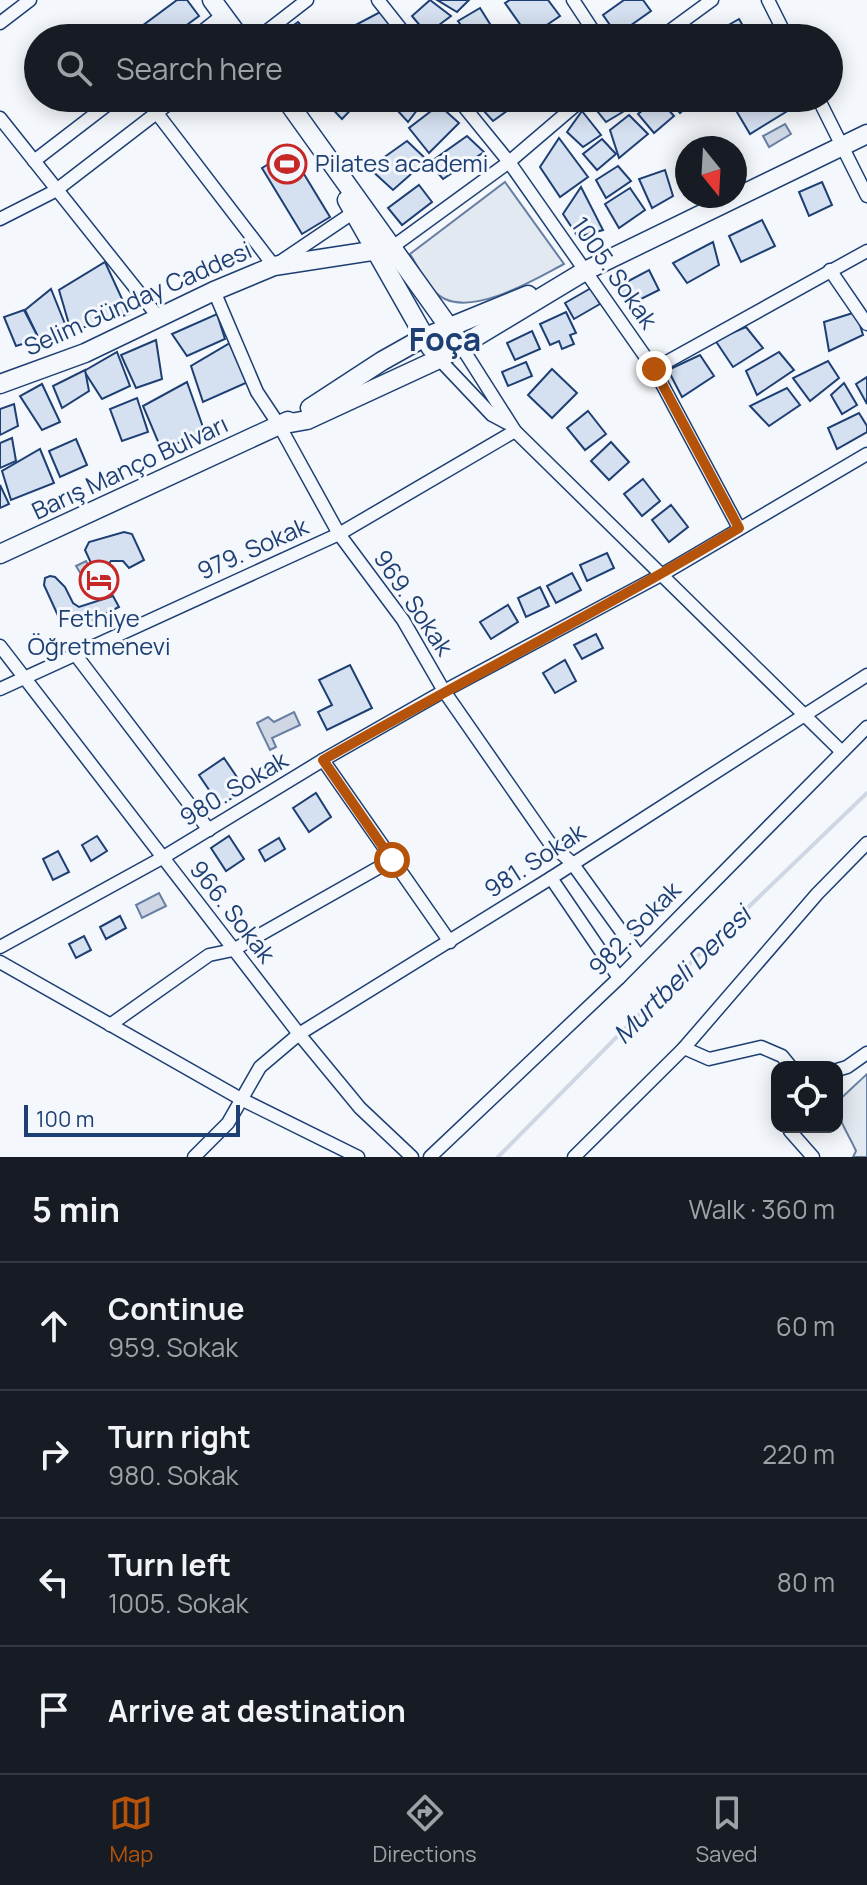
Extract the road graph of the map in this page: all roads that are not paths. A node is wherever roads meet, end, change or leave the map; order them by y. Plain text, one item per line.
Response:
1 (30, 0) edge
2 (212, 0) edge
3 (307, 0) edge
4 (378, 0) edge
5 (573, 0) edge
6 (712, 0) edge
7 (768, 0) edge
8 (223, 15) junction
9 (0, 23) edge
10 (212, 24) edge
11 (230, 24) edge
12 (276, 24) edge
13 (397, 24) edge
14 (589, 24) edge
15 (679, 24) edge
16 (780, 24) edge
17 (98, 112) edge
18 (156, 112) joint
19 (295, 112) edge
20 (468, 112) edge
21 (568, 112) edge
22 (825, 112) edge
23 (0, 118) edge
24 (867, 134) edge
25 (843, 145) junction
26 (34, 161) junction
27 (509, 162) junction
28 (55, 191) junction
29 (867, 196) edge
30 (358, 209) junction
31 (0, 219) edge
32 (383, 249) junction
33 (867, 251) edge
34 (274, 266) junction
35 (830, 270) junction
36 (581, 273) junction
37 (214, 291) junction
38 (160, 319) junction
39 (867, 324) edge
40 (450, 327) junction
41 (423, 338) junction
42 (461, 346) junction
43 (439, 359) junction
44 (654, 369) junction
45 (0, 384) edge
46 (279, 425) junction
47 (512, 427) junction
48 (867, 454) edge
49 (739, 528) junction
50 (339, 534) junction
51 (0, 554) edge
52 (663, 574) junction
53 (0, 646) edge
54 (75, 654) junction
55 (867, 675) edge
56 (23, 677) junction
57 (0, 689) edge
58 (444, 691) junction
59 (802, 714) junction
60 (867, 727) edge
61 (841, 751) junction
62 (323, 760) junction
63 (209, 830) junction
64 (867, 843) edge
65 (162, 858) junction
66 (392, 860) junction
67 (572, 863) junction
68 (551, 878) junction
69 (450, 942) junction
70 (0, 947) edge
71 (233, 950) junction
72 (639, 956) junction
73 (0, 962) edge
74 (619, 978) junction
75 (110, 1025) junction
76 (299, 1034) junction
77 (684, 1048) junction
78 (867, 1053) edge
79 (786, 1061) edge
80 (843, 1068) edge
81 (241, 1099) junction
82 (792, 1133) edge
83 (194, 1157) edge
84 (358, 1157) edge
85 (412, 1157) edge
86 (430, 1157) edge
87 (574, 1157) edge
88 (813, 1157) edge

1 - 9 street
2 - 8 main road
3 - 12 street
4 - 13 street
5 - 14 street
6 - 15 street
7 - 16 street
8 - 10 street
8 - 11 main road
17 - 26 street
18 - 28 street
18 - 34 street
19 - 30 main road
20 - 27 street, 1005. Sokak
21 - 27 street
22 - 25 street
23 - 26 street
24 - 25 main road, Barış Manço Bulvarı
25 - 29 street
25 - 36 main road, Barış Manço Bulvarı
26 - 28 street
27 - 32 street
27 - 36 street, 1005. Sokak
28 - 31 street
28 - 38 street
30 - 32 main road
30 - 34 street
32 - 34 main road, Selim Günday Caddesi
32 - 40 main road
32 - 41 main road
33 - 35 street
34 - 37 main road, Selim Günday Caddesi
35 - 39 street
35 - 44 street
36 - 40 main road, Barış Manço Bulvarı
36 - 42 main road, Barış Manço Bulvarı
36 - 44 street, 1005. Sokak
37 - 38 main road, Selim Günday Caddesi
37 - 46 street, 969. Sokak
38 - 45 main road, Selim Günday Caddesi
40 - 41 main road, Barış Manço Bulvarı
40 - 42 main road
41 - 43 main road
41 - 46 main road, Barış Manço Bulvarı
42 - 43 main road, Barış Manço Bulvarı
42 - 47 street
43 - 46 main road, Barış Manço Bulvarı
43 - 47 street
44 - 49 street, 1005. Sokak
46 - 50 street, 969. Sokak
46 - 51 main road, Barış Manço Bulvarı
47 - 50 street, 979. Sokak
47 - 52 street
48 - 49 street, 980. Sokak
49 - 52 street, 980. Sokak
50 - 54 street, 979. Sokak
50 - 58 street, 969. Sokak
52 - 58 street, 980. Sokak
52 - 59 street
53 - 56 street, 966. Sokak
54 - 56 street, 979. Sokak
54 - 63 street
55 - 59 street, 981. Sokak
56 - 57 street, 979. Sokak
56 - 65 street, 966. Sokak
58 - 62 street, 980. Sokak
58 - 67 street, 969. Sokak
59 - 61 street
59 - 67 street, 981. Sokak
60 - 61 street, 982. Sokak
61 - 72 street, 982. Sokak
62 - 63 street, 980. Sokak
62 - 66 street
63 - 65 street, 980. Sokak
64 - 77 street
65 - 70 street, 980. Sokak
65 - 71 street, 966. Sokak
66 - 69 street
66 - 71 street
67 - 68 street, 981. Sokak
67 - 72 street, 969. Sokak
68 - 69 street, 981. Sokak
68 - 74 street
69 - 76 street, 981. Sokak
71 - 75 street
71 - 76 street, 966. Sokak
72 - 74 street, 982. Sokak
73 - 75 street
74 - 86 street, 982. Sokak
75 - 81 street
76 - 81 street, 981. Sokak
76 - 85 street, 966. Sokak
77 - 79 street
77 - 87 street
78 - 80 street
81 - 83 street, 981. Sokak
81 - 84 street
82 - 88 street

